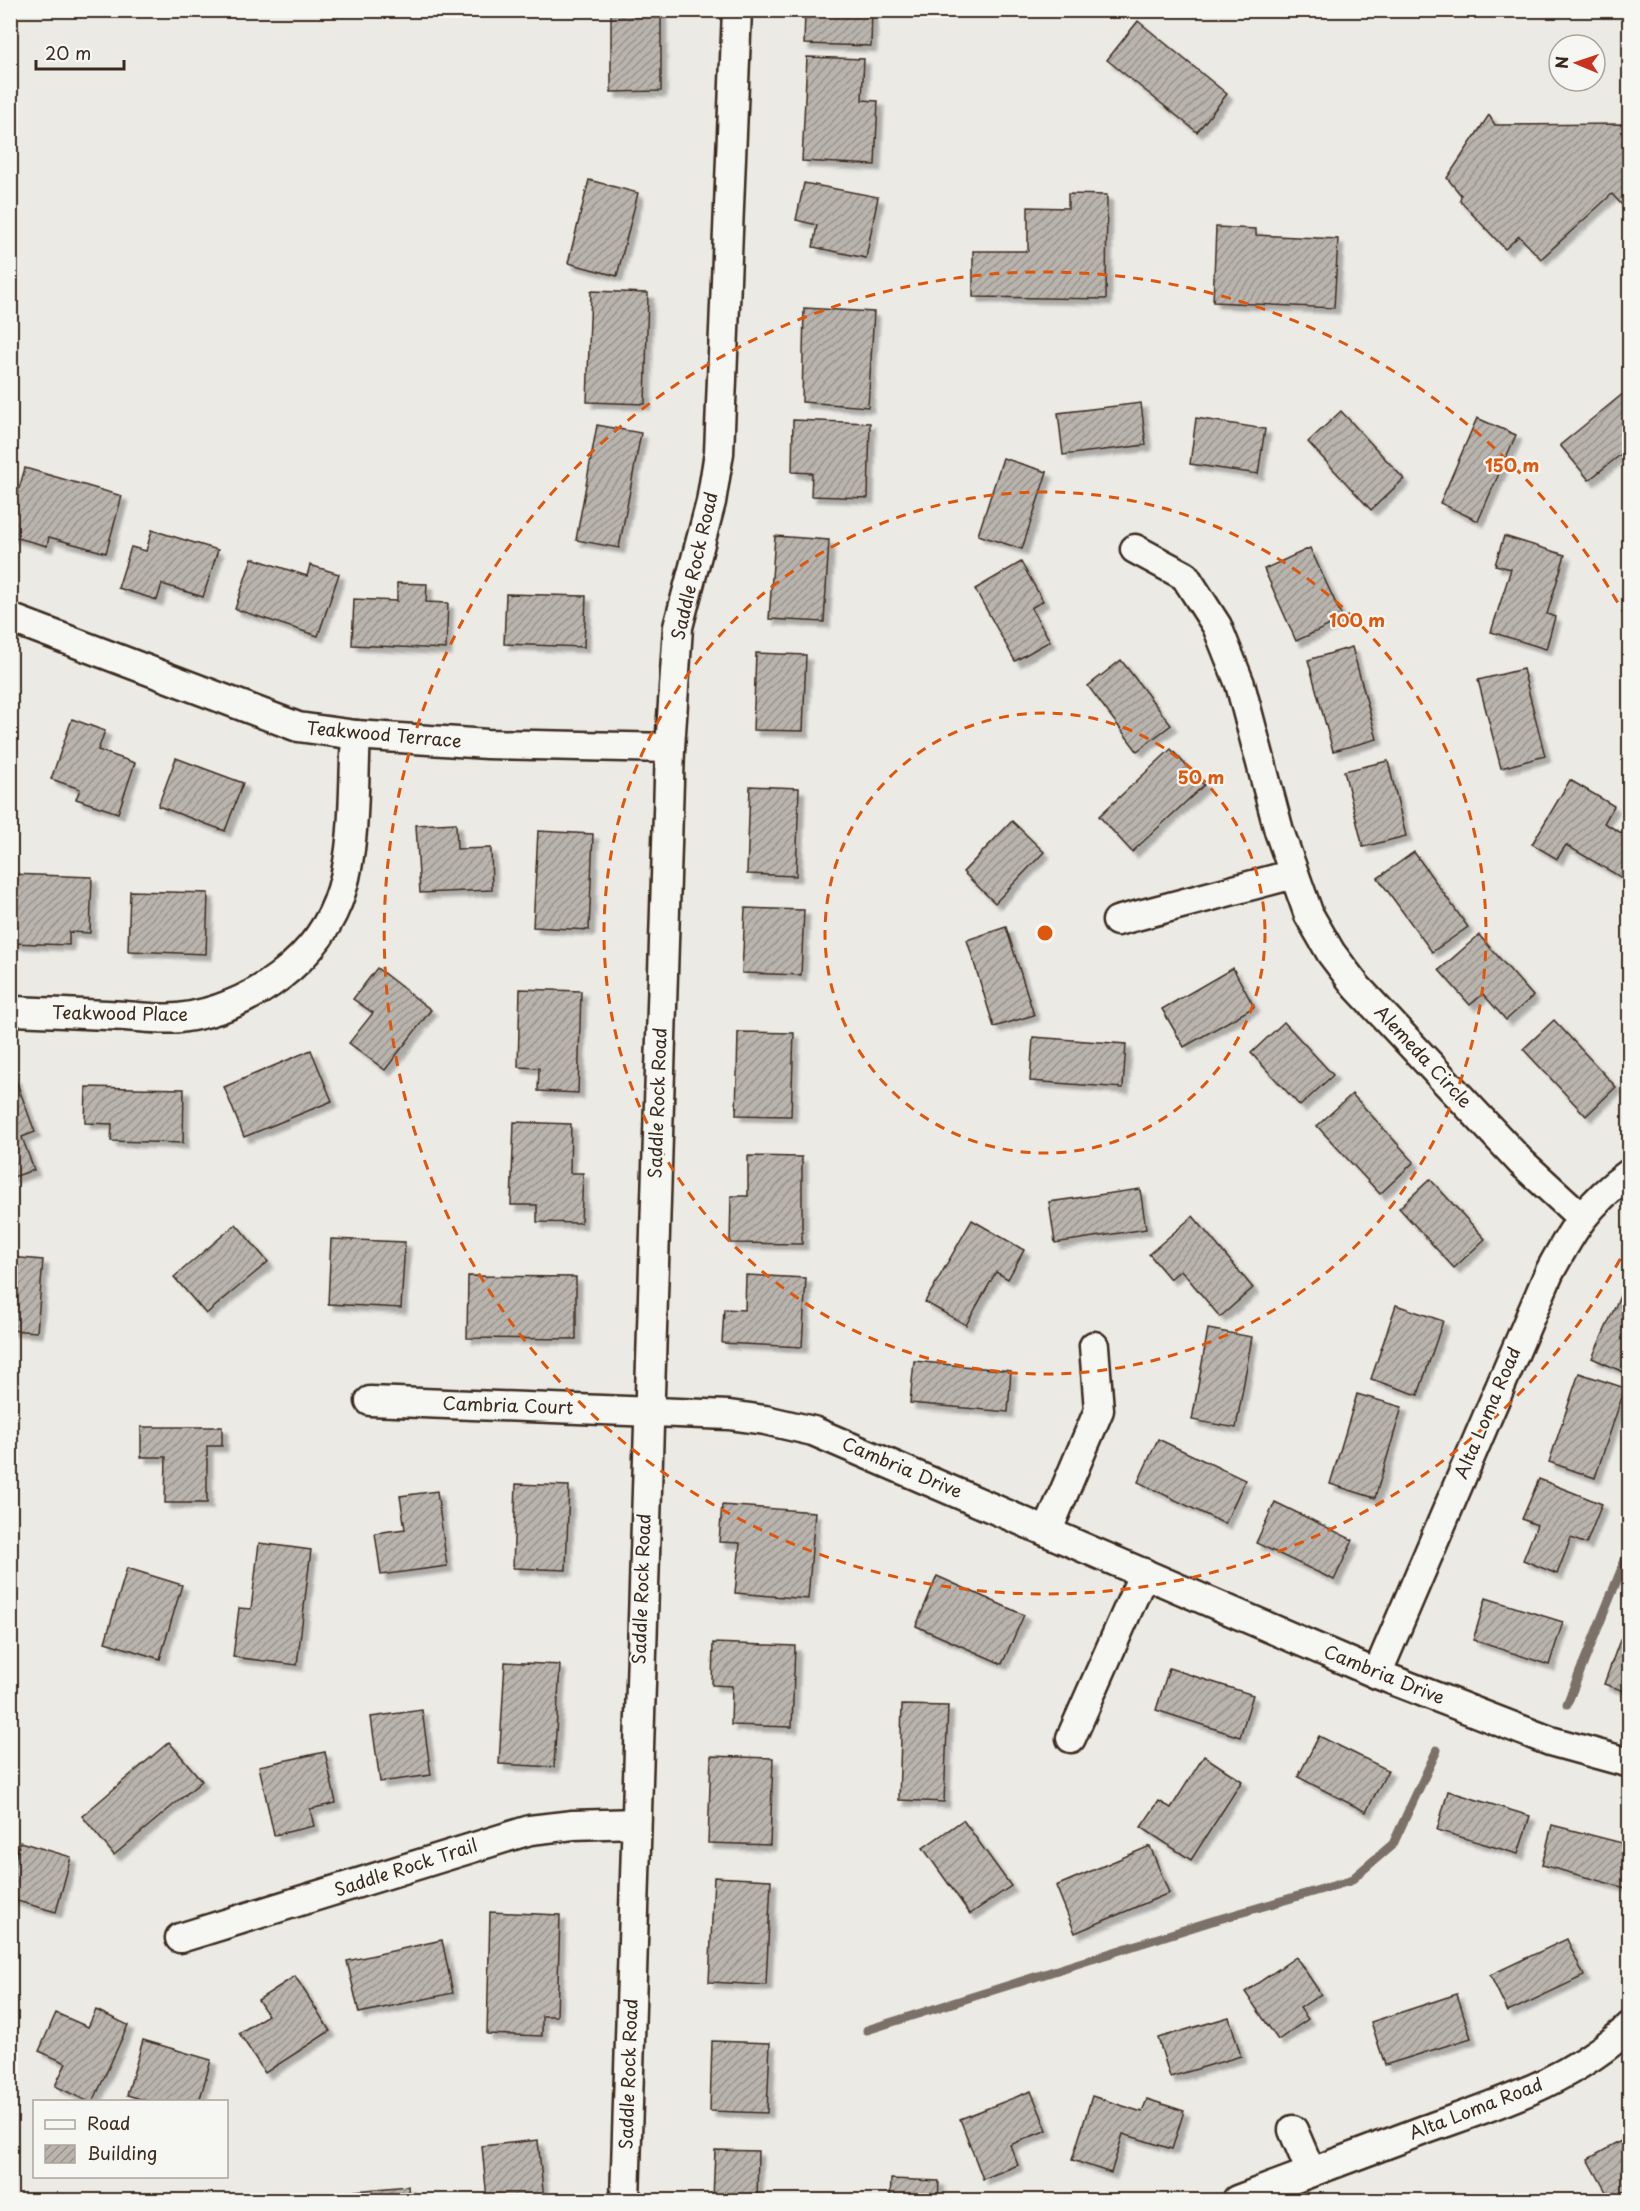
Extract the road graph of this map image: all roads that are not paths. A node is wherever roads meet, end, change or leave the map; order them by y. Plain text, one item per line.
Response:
1 (737, 10) edge
2 (1135, 549) dead end
3 (10, 618) edge
4 (356, 735) junction
5 (670, 748) junction
6 (1294, 874) junction
7 (1117, 921) dead end
8 (10, 1011) edge
9 (1629, 1173) edge
10 (1581, 1217) junction
11 (1094, 1346) dead end
12 (370, 1401) dead end
13 (647, 1411) junction
14 (1048, 1530) junction
15 (1144, 1573) junction
16 (1377, 1674) junction
17 (1071, 1738) dead end
18 (1629, 1763) edge
19 (636, 1823) junction
20 (180, 1938) dead end
21 (1629, 2026) edge
22 (1293, 2130) dead end
23 (1311, 2172) junction
24 (625, 2200) edge
25 (1237, 2200) edge

1 - 5 street, Saddle Rock Road
2 - 6 street, Alemeda Circle
3 - 4 street, Teakwood Terrace
4 - 5 street, Teakwood Terrace
4 - 8 street, Teakwood Place
5 - 13 street, Saddle Rock Road
6 - 7 street
6 - 10 street, Alemeda Circle
9 - 10 street, Alta Loma Road
10 - 16 street, Alta Loma Road
11 - 14 street
12 - 13 street, Cambria Court
13 - 14 street, Cambria Drive
13 - 19 street, Saddle Rock Road
14 - 15 street, Cambria Drive
15 - 16 street, Cambria Drive
15 - 17 street
16 - 18 street, Cambria Drive
19 - 20 street, Saddle Rock Trail
19 - 24 street, Saddle Rock Road
21 - 23 street, Alta Loma Road
22 - 23 street
23 - 25 street, Alta Loma Road

